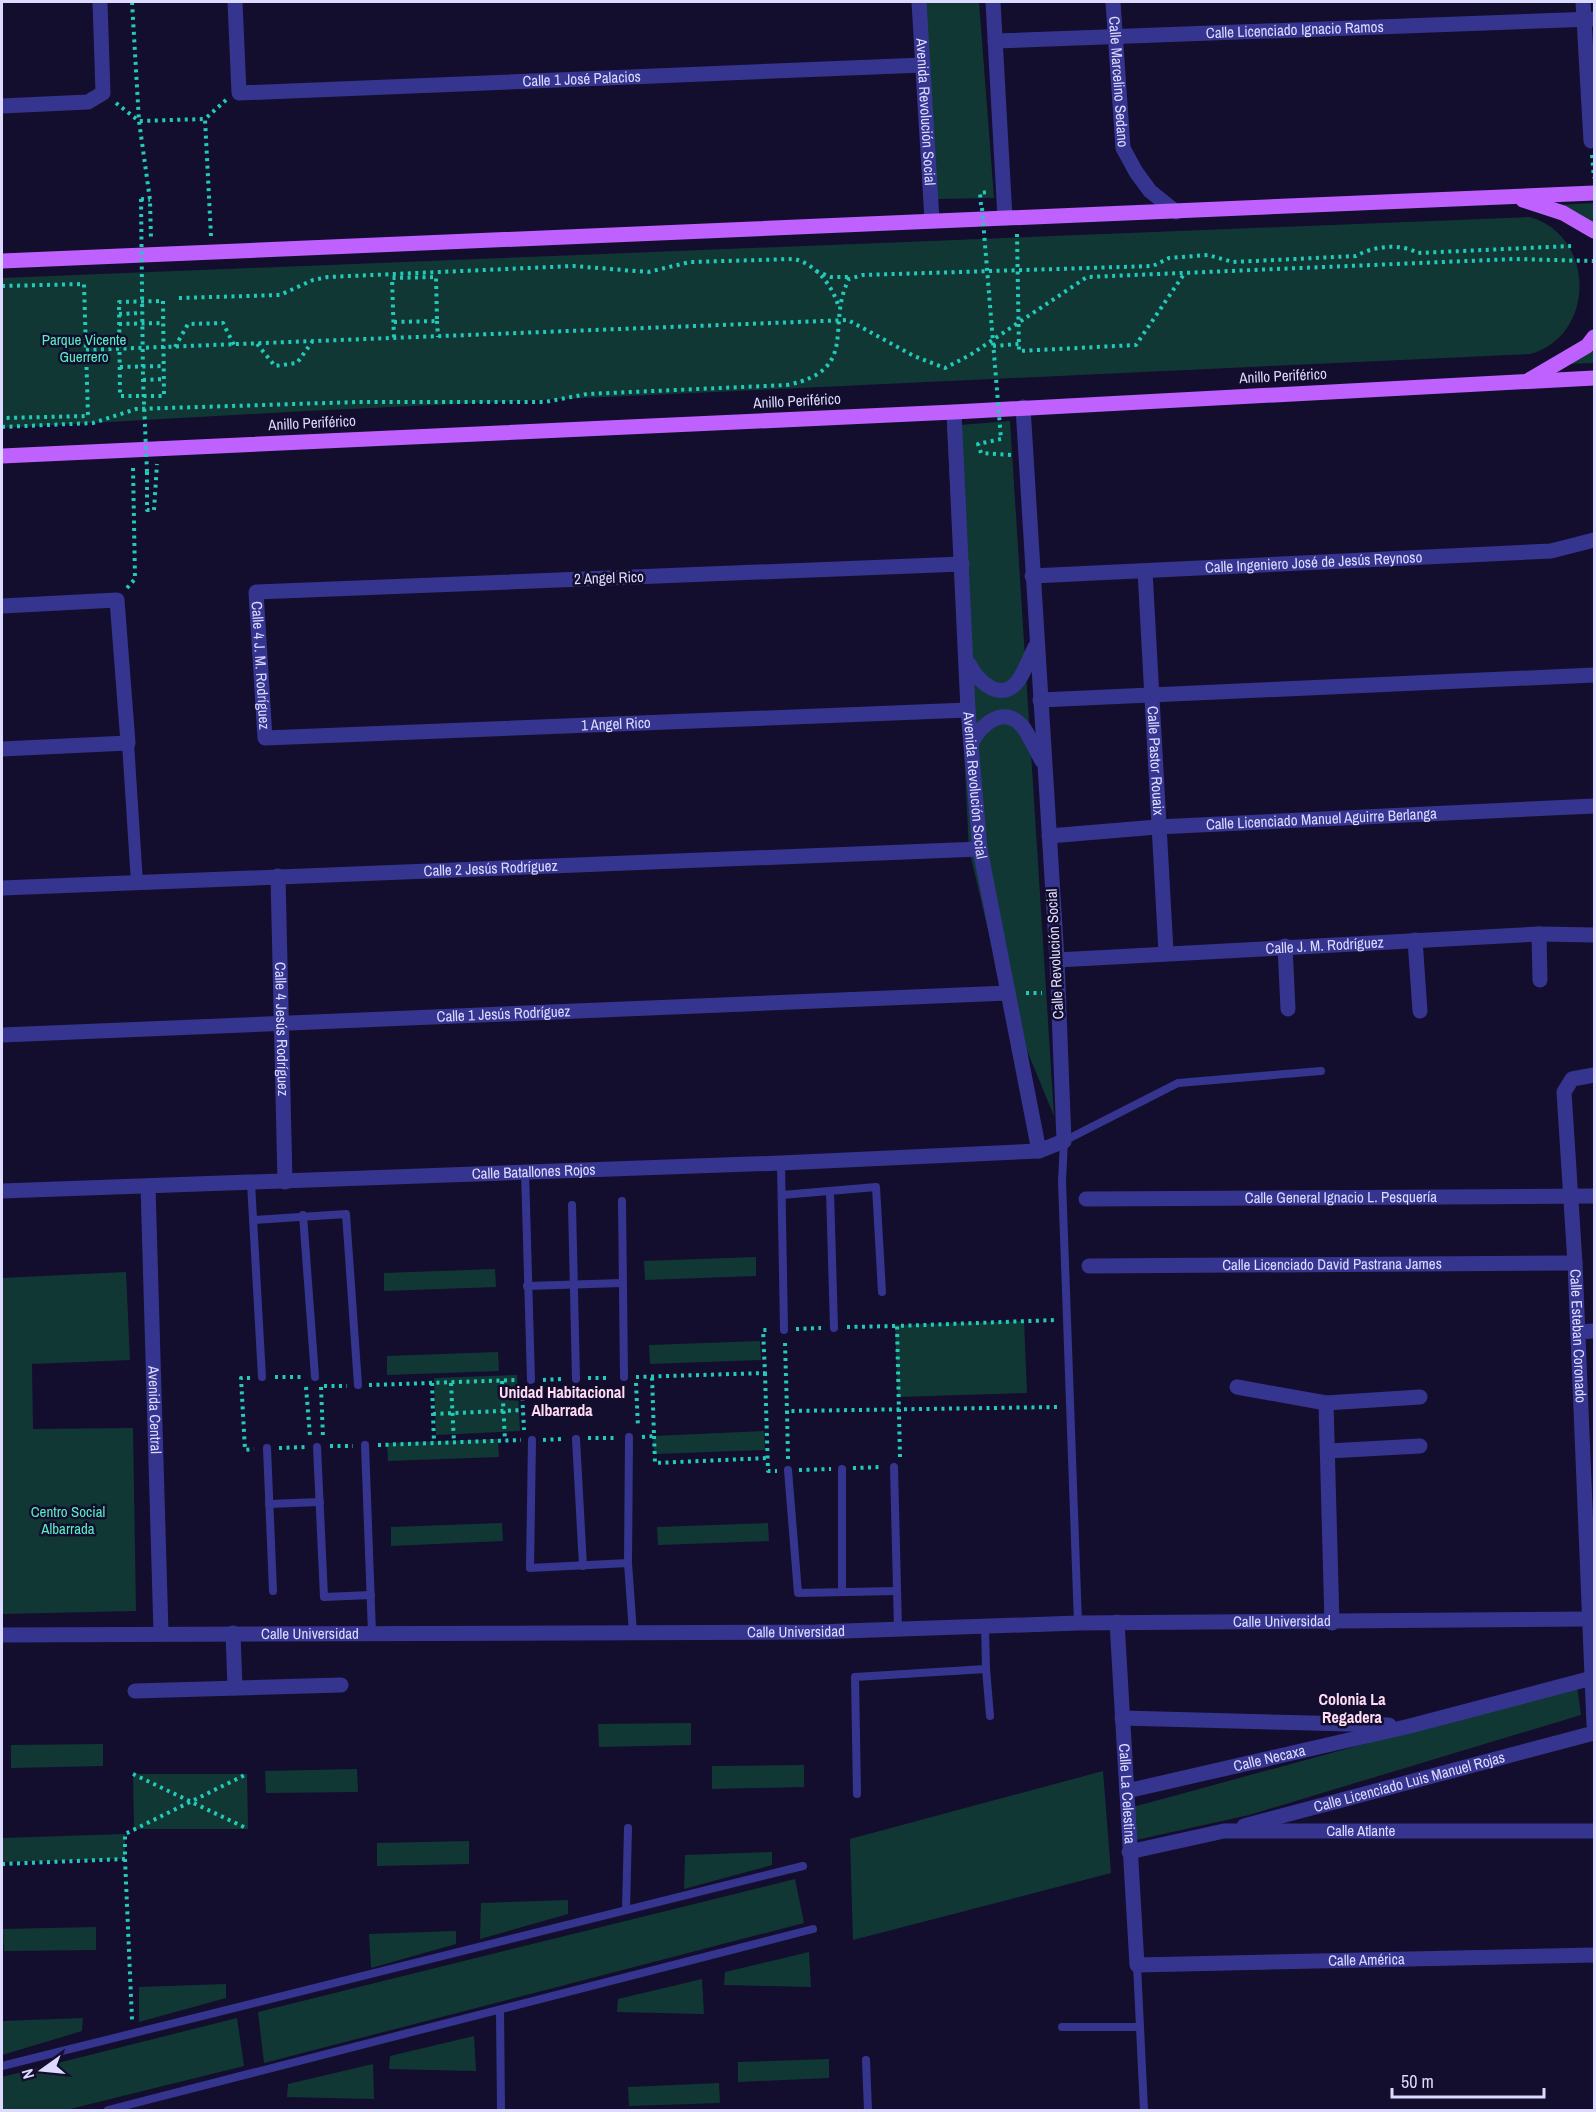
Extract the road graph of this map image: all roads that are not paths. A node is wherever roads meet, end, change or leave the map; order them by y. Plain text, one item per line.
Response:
1 (100, 2) edge
2 (235, 2) edge
3 (919, 2) edge
4 (993, 2) edge
5 (1113, 2) edge
6 (1583, 2) edge
7 (1589, 19) edge
8 (1115, 38) junction
9 (995, 41) junction
10 (923, 65) junction
11 (2, 106) edge
12 (1591, 141) dead end
13 (1594, 193) edge
14 (1511, 196) junction
15 (1176, 212) junction
16 (1010, 218) junction
17 (932, 220) junction
18 (1594, 231) edge
19 (2, 261) edge
20 (1594, 337) edge
21 (1594, 378) edge
22 (1527, 382) junction
23 (1023, 407) junction
24 (954, 412) junction
25 (2, 456) edge
26 (1594, 540) edge
27 (962, 564) junction
28 (1145, 571) junction
29 (1032, 576) junction
30 (256, 592) joint
31 (2, 606) edge
32 (1037, 644) junction
33 (967, 662) junction
34 (1594, 675) edge
35 (1151, 693) junction
36 (1040, 700) junction
37 (968, 710) junction
38 (265, 738) joint
39 (128, 744) junction
40 (971, 745) junction
41 (2, 749) edge
42 (1045, 766) junction
43 (1594, 806) edge
44 (1157, 827) junction
45 (1049, 836) junction
46 (980, 849) junction
47 (278, 876) junction
48 (137, 883) junction
49 (2, 888) edge
50 (1539, 934) junction
51 (1594, 935) edge
52 (1415, 940) junction
53 (1285, 946) junction
54 (1166, 952) junction
55 (1057, 960) junction
56 (1540, 980) dead end
57 (1008, 993) junction
58 (1288, 1009) dead end
59 (1420, 1011) dead end
60 (281, 1022) junction
61 (2, 1035) edge
62 (1321, 1071) dead end
63 (1594, 1075) edge
64 (1064, 1142) junction
65 (1039, 1151) junction
66 (781, 1163) junction
67 (525, 1171) junction
68 (285, 1182) junction
69 (251, 1183) junction
70 (148, 1186) junction
71 (2, 1191) edge
72 (830, 1191) junction
73 (782, 1195) junction
74 (1571, 1195) junction
75 (1594, 1197) edge
76 (1086, 1199) dead end
77 (622, 1202) dead end
78 (572, 1205) dead end
79 (303, 1215) junction
80 (253, 1220) junction
81 (1575, 1263) junction
82 (1089, 1266) dead end
83 (622, 1283) junction
84 (574, 1284) junction
85 (526, 1286) junction
86 (882, 1292) dead end
87 (834, 1328) road end
88 (784, 1330) road end
89 (1594, 1331) edge
90 (1578, 1332) junction
91 (262, 1377) road end
92 (310, 1377) road end
93 (624, 1377) road end
94 (576, 1379) road end
95 (531, 1380) road end
96 (358, 1385) road end
97 (1237, 1387) dead end
98 (1420, 1397) dead end
99 (1326, 1403) junction
100 (629, 1437) road end
101 (576, 1439) road end
102 (532, 1440) road end
103 (365, 1445) road end
104 (1420, 1446) dead end
105 (317, 1447) dead end
106 (267, 1448) road end
107 (1328, 1451) junction
108 (1588, 1456) edge
109 (894, 1467) road end
110 (842, 1469) road end
111 (788, 1470) road end
112 (320, 1502) junction
113 (269, 1504) junction
114 (628, 1563) junction
115 (583, 1566) junction
116 (842, 1590) junction
117 (273, 1591) dead end
118 (897, 1591) junction
119 (371, 1595) junction
120 (1589, 1619) junction
121 (1117, 1622) junction
122 (1078, 1623) junction
123 (1332, 1623) junction
124 (984, 1626) junction
125 (898, 1629) junction
126 (160, 1633) junction
127 (233, 1633) junction
128 (372, 1633) junction
129 (633, 1633) junction
130 (2, 1635) edge
131 (1592, 1652) edge
132 (986, 1669) junction
133 (1592, 1678) junction
134 (341, 1685) dead end
135 (235, 1688) junction
136 (135, 1691) dead end
137 (990, 1716) dead end
138 (1122, 1718) junction
139 (1594, 1725) edge
140 (1410, 1726) junction
141 (1594, 1732) edge
142 (1127, 1791) junction
143 (857, 1794) dead end
144 (628, 1828) dead end
145 (1224, 1831) junction
146 (1594, 1831) edge
147 (1130, 1852) junction
148 (803, 1866) dead end
149 (626, 1910) junction
150 (813, 1929) dead end
151 (1594, 1955) edge
152 (1137, 1965) junction
153 (500, 2010) junction
154 (1062, 2027) dead end
155 (1140, 2027) junction
156 (866, 2060) dead end
157 (2, 2066) edge
158 (108, 2110) edge
159 (501, 2110) edge
160 (868, 2110) edge
161 (1144, 2110) edge

1 - 11 street
2 - 10 street, Calle 1 José Palacios
3 - 10 street, Avenida Revolución Social
4 - 9 street
5 - 8 street, Calle Marcelino Sedano
6 - 7 street
7 - 8 street, Calle Licenciado Ignacio Ramos
7 - 12 street
8 - 9 street, Calle Licenciado Ignacio Ramos
8 - 15 street, Calle Marcelino Sedano
9 - 16 street
10 - 17 street, Avenida Revolución Social
13 - 14 main road
14 - 15 main road
14 - 18 main road
15 - 16 main road
16 - 17 main road
17 - 19 main road
20 - 22 main road
21 - 22 main road, Anillo Periférico
22 - 23 main road, Anillo Periférico
23 - 24 main road, Anillo Periférico
23 - 29 street, Calle Revolución Social
24 - 25 main road, Anillo Periférico
24 - 27 street, Avenida Revolución Social
26 - 28 street, Calle Ingeniero José de Jesús Reynoso
27 - 30 street, 2 Angel Rico
27 - 33 street, Avenida Revolución Social
28 - 29 street, Calle Ingeniero José de Jesús Reynoso
28 - 35 street, Calle Pastor Rouaix
29 - 32 street, Calle Revolución Social
30 - 38 street, Calle 4 J. M. Rodríguez
31 - 39 street
32 - 33 street
32 - 36 street, Calle Revolución Social
33 - 37 street, Avenida Revolución Social
34 - 35 street
35 - 36 street
35 - 44 street, Calle Pastor Rouaix
36 - 42 street, Calle Revolución Social
37 - 38 street, 1 Angel Rico
37 - 40 street, Avenida Revolución Social
39 - 41 street
39 - 48 street
40 - 42 street, Calle Revolución Social
40 - 46 street, Avenida Revolución Social
42 - 45 street, Calle Revolución Social
43 - 44 street, Calle Licenciado Manuel Aguirre Berlanga
44 - 45 street, Calle Licenciado Manuel Aguirre Berlanga
44 - 54 street, Calle Pastor Rouaix
45 - 55 street, Calle Revolución Social
46 - 47 street, Calle 2 Jesús Rodríguez
46 - 57 street, Avenida Revolución Social
47 - 48 street, Calle 2 Jesús Rodríguez
47 - 60 street, Calle 4 Jesús Rodríguez
48 - 49 street, Calle 2 Jesús Rodríguez
50 - 51 street, Calle J. M. Rodríguez
50 - 52 street, Calle J. M. Rodríguez
50 - 56 street
52 - 53 street, Calle J. M. Rodríguez
52 - 59 street
53 - 54 street, Calle J. M. Rodríguez
53 - 58 street
54 - 55 street, Calle J. M. Rodríguez
55 - 64 street, Calle Revolución Social
57 - 60 street, Calle 1 Jesús Rodríguez
57 - 65 street, Avenida Revolución Social
60 - 61 street, Calle 1 Jesús Rodríguez
60 - 68 street, Calle 4 Jesús Rodríguez
62 - 64 lane
63 - 74 street, Calle Esteban Coronado
64 - 65 street, Calle Batallones Rojos
64 - 122 lane
65 - 66 street, Calle Batallones Rojos
66 - 67 street, Calle Batallones Rojos
66 - 73 lane
67 - 68 street, Calle Batallones Rojos
67 - 85 lane
68 - 69 street, Calle Batallones Rojos
69 - 70 street, Calle Batallones Rojos
69 - 80 lane
70 - 71 street, Calle Batallones Rojos
70 - 126 street, Avenida Central
72 - 73 lane
72 - 86 lane
72 - 87 lane
73 - 88 lane
74 - 75 street, Calle General Ignacio L. Pesquería
74 - 76 street, Calle General Ignacio L. Pesquería
74 - 81 street, Calle Esteban Coronado
77 - 83 lane
78 - 84 lane
79 - 80 lane
79 - 92 lane
79 - 96 lane
80 - 91 lane
81 - 82 street, Calle Licenciado David Pastrana James
81 - 90 street, Calle Esteban Coronado
83 - 84 lane
83 - 93 lane
84 - 85 lane
84 - 94 lane
85 - 95 lane
89 - 90 street
90 - 108 street, Calle Esteban Coronado
97 - 99 street
98 - 99 street
99 - 107 street
100 - 114 lane
101 - 115 lane
102 - 115 lane
103 - 119 lane
104 - 107 street
105 - 112 lane
106 - 113 lane
107 - 123 street
108 - 120 street, Calle Esteban Coronado
109 - 118 lane
110 - 116 lane
111 - 116 lane
112 - 113 lane
112 - 119 lane
113 - 117 lane
114 - 115 lane
114 - 129 lane
116 - 118 lane
118 - 125 lane
119 - 128 lane
120 - 123 street, Calle Universidad
120 - 131 street, Calle Esteban Coronado
121 - 122 street, Calle Universidad
121 - 123 street, Calle Universidad
121 - 138 street, Calle La Celestina
122 - 124 street, Calle Universidad
124 - 125 street, Calle Universidad
124 - 132 lane
125 - 129 street, Calle Universidad
126 - 127 street, Calle Universidad
126 - 130 street, Calle Universidad
127 - 128 street, Calle Universidad
127 - 135 street
128 - 129 street, Calle Universidad
131 - 133 street, Calle Esteban Coronado
132 - 137 lane
132 - 143 lane
133 - 139 street, Calle Esteban Coronado
133 - 140 street, Calle Necaxa
134 - 135 street
135 - 136 street
138 - 140 street, Calle Necaxa
138 - 142 street, Calle La Celestina
140 - 142 street, Calle Necaxa
141 - 145 street, Calle Licenciado Luis Manuel Rojas
142 - 147 street, Calle La Celestina
144 - 149 lane
145 - 146 street, Calle Atlante
145 - 147 street, Calle Atlante
147 - 152 street, Calle La Celestina
148 - 149 lane
149 - 157 lane
150 - 153 lane
151 - 152 street, Calle América
152 - 155 lane
153 - 158 lane
153 - 159 lane
154 - 155 lane
155 - 161 lane
156 - 160 lane

